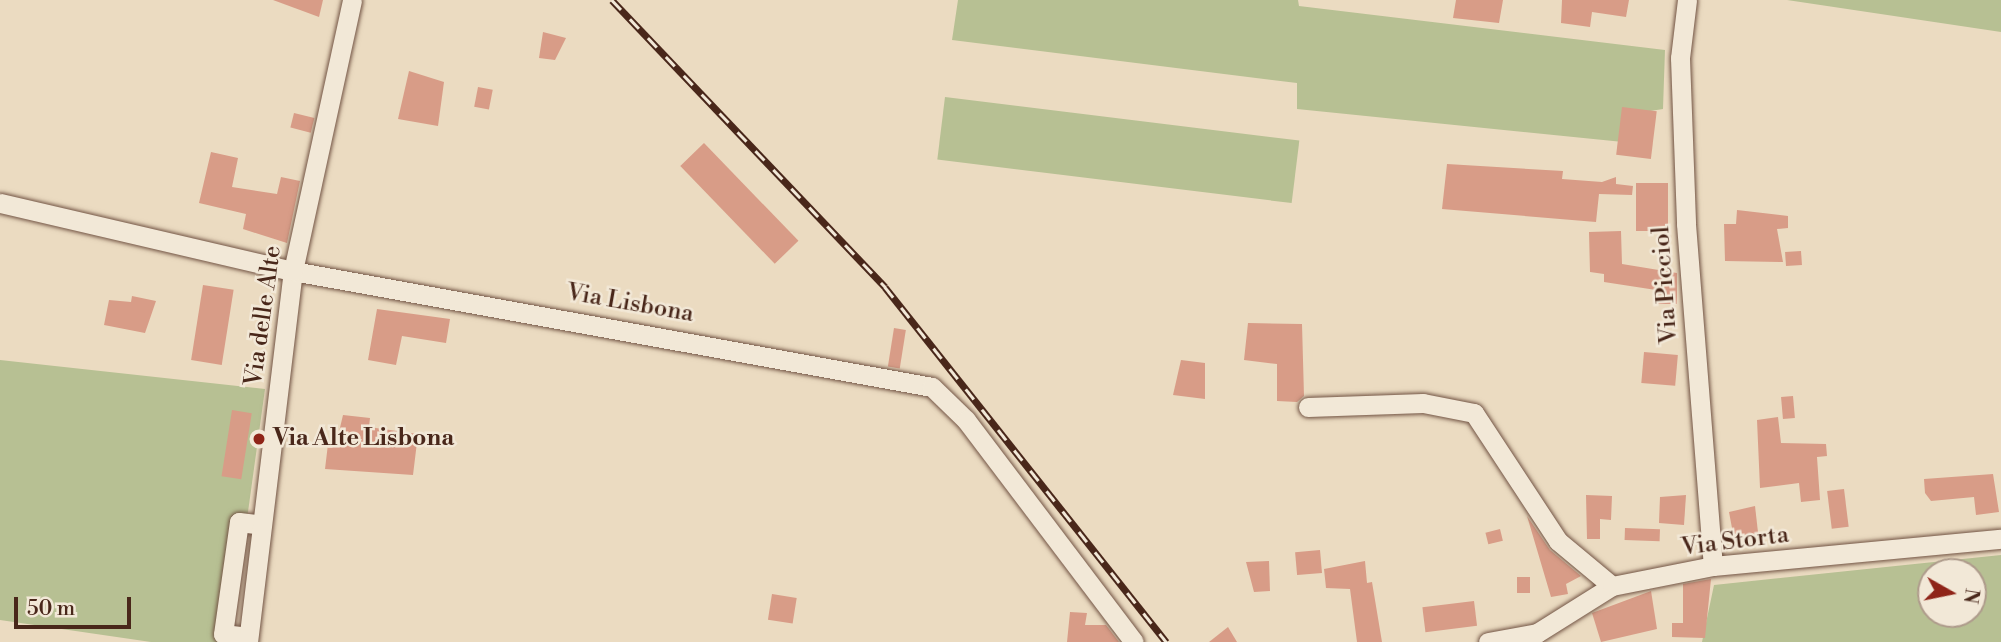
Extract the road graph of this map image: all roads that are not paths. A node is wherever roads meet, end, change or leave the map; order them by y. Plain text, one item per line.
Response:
1 (352, 0) edge
2 (1687, 0) edge
3 (0, 203) edge
4 (293, 271) junction
5 (1308, 407) dead end
6 (2001, 539) edge
7 (1713, 566) junction
8 (1612, 586) junction
9 (248, 640) edge
10 (1134, 642) edge
11 (1488, 642) edge

1 - 4 street, Via delle Alte
2 - 7 street, Via Picciol
3 - 4 street, Via Lisbona
4 - 9 street, Via delle Alte
4 - 10 street, Via Lisbona
5 - 8 street
6 - 7 street, Via Storta
7 - 8 street, Via Storta
8 - 11 street, Via Storta

